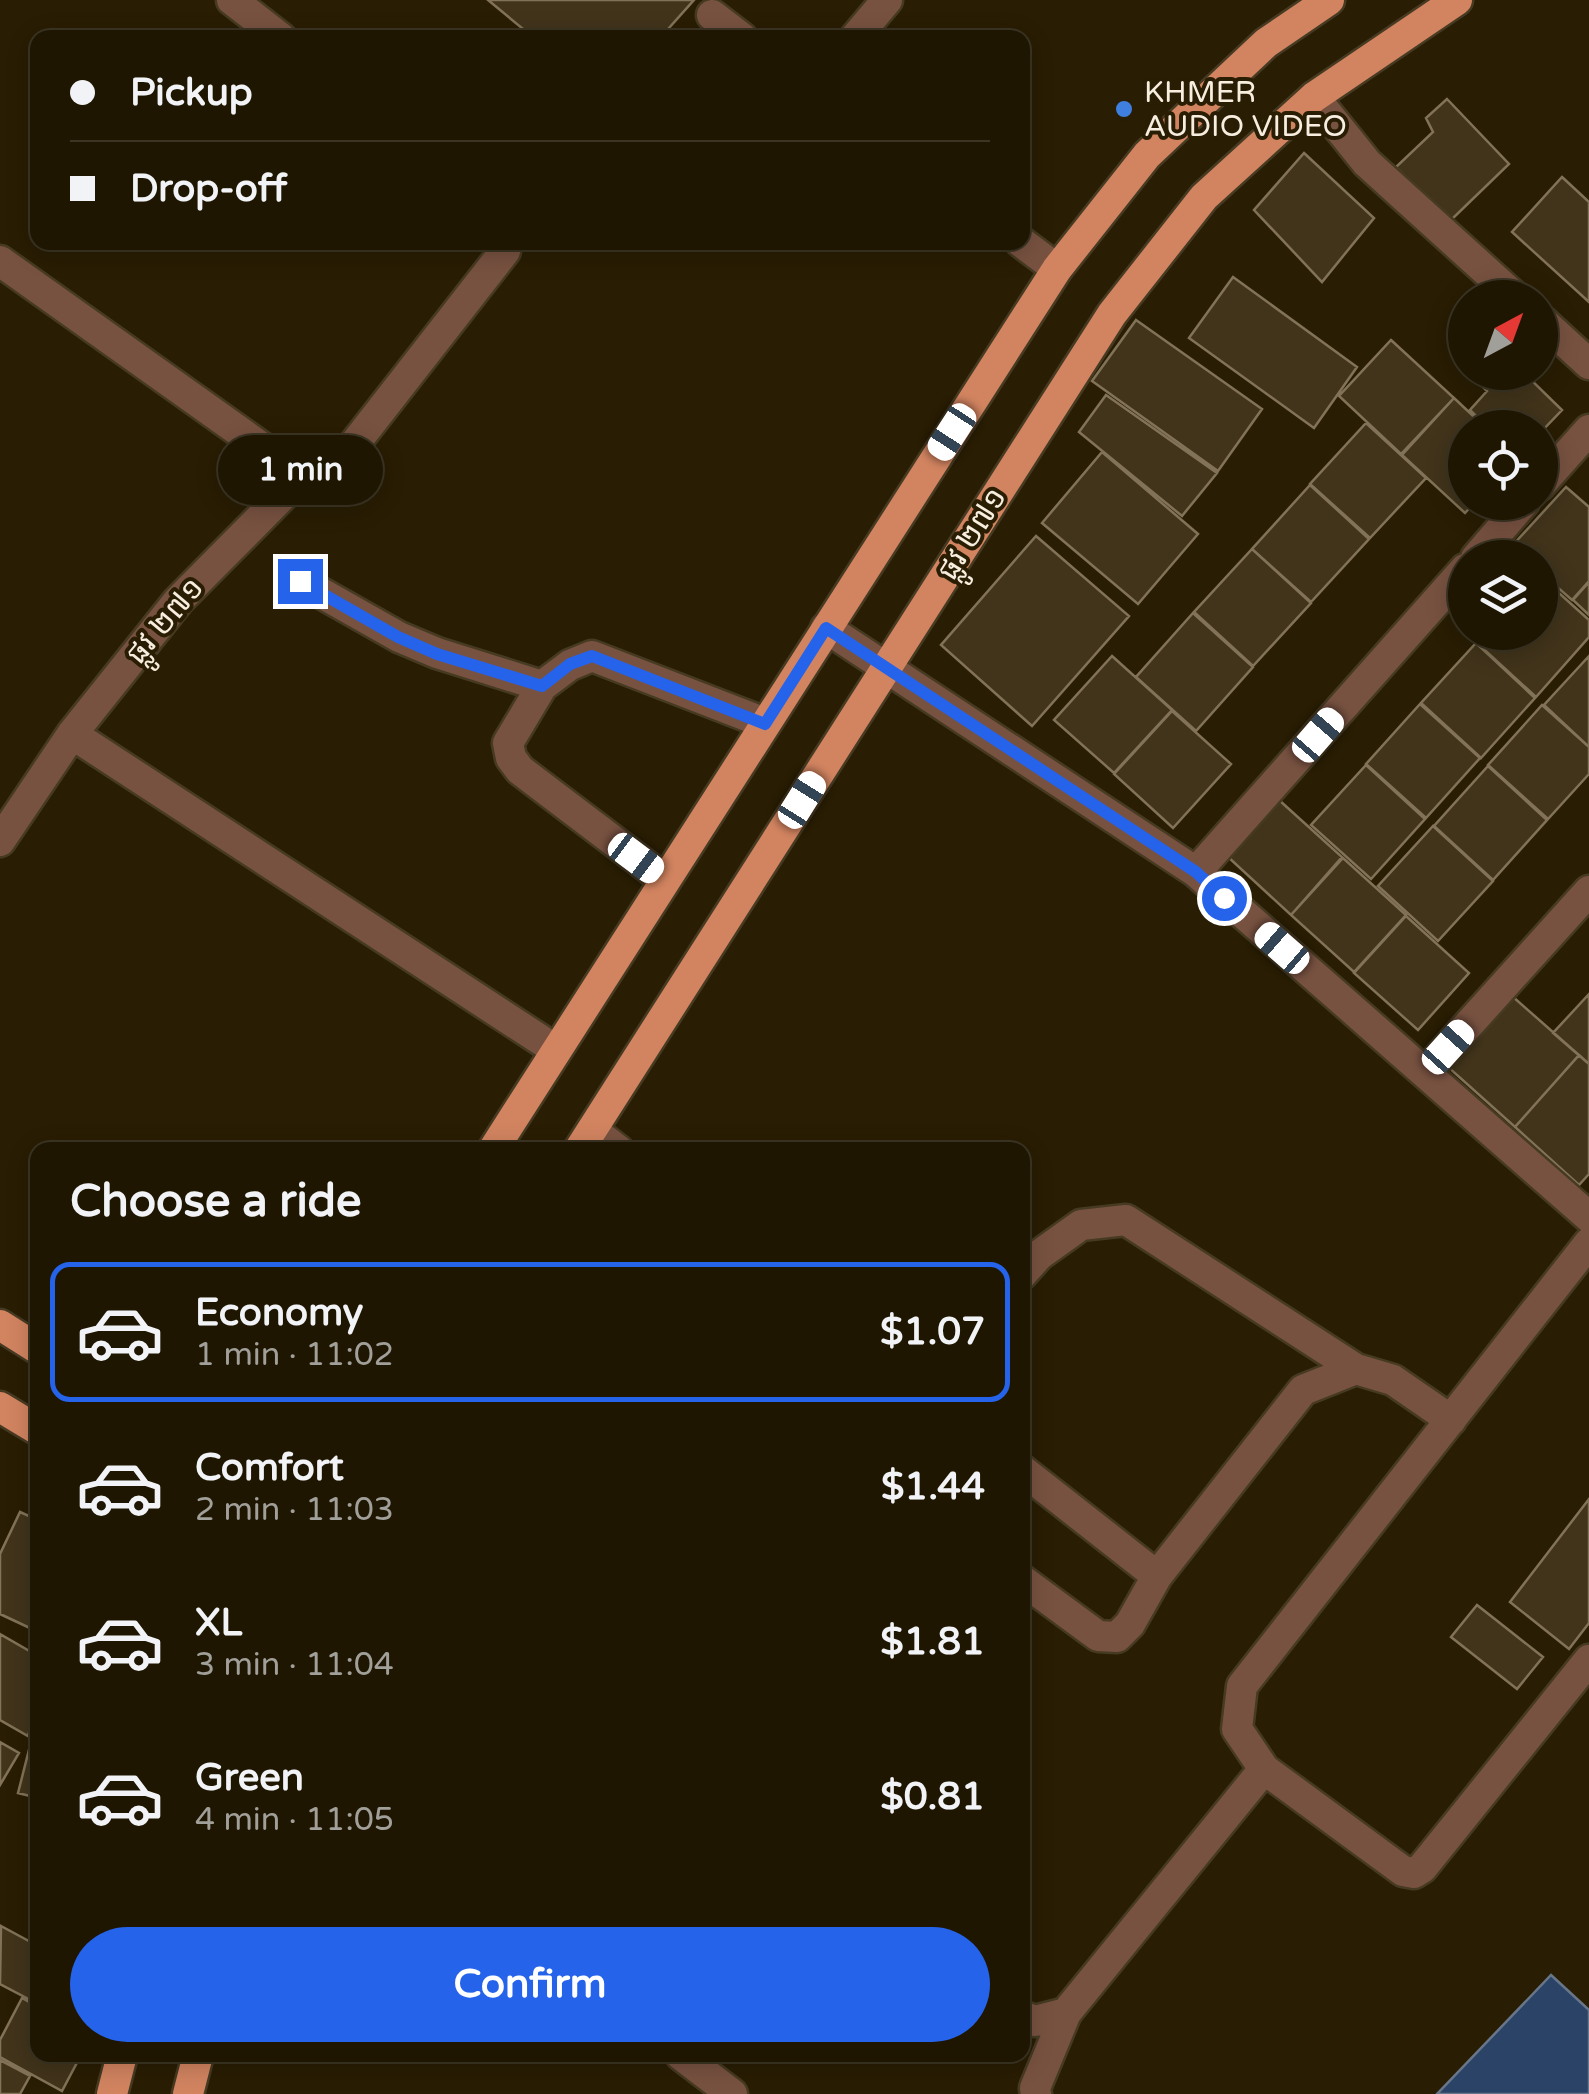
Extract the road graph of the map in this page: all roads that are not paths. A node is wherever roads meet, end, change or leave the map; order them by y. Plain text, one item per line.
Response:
1 (232, 0) edge
2 (888, 0) edge
3 (1329, 0) edge
4 (1457, 0) edge
5 (712, 16) dead end
6 (271, 30) edge
7 (731, 30) edge
8 (862, 30) edge
9 (1314, 97) junction
10 (505, 250) edge
11 (1030, 250) edge
12 (0, 262) edge
13 (1057, 270) junction
14 (1496, 280) edge
15 (1558, 336) edge
16 (1589, 364) edge
17 (1589, 430) edge
18 (1558, 465) edge
19 (302, 476) junction
20 (1509, 520) edge
21 (1491, 540) edge
22 (300, 581) dead end
23 (1448, 589) edge
24 (826, 628) junction
25 (886, 668) junction
26 (542, 686) junction
27 (765, 724) junction
28 (72, 734) junction
29 (0, 842) edge
30 (1196, 872) junction
31 (665, 880) junction
32 (1589, 891) edge
33 (556, 1050) junction
34 (1424, 1073) junction
35 (586, 1140) edge
36 (497, 1142) edge
37 (1589, 1217) edge
38 (1589, 1243) edge
39 (1030, 1265) edge
40 (0, 1326) edge
41 (30, 1344) edge
42 (1356, 1369) junction
43 (1452, 1420) junction
44 (1030, 1476) edge
45 (1157, 1576) junction
46 (1030, 1586) edge
47 (1589, 1660) edge
48 (1264, 1769) junction
49 (1066, 2013) junction
50 (1030, 2019) edge
51 (120, 2062) edge
52 (196, 2062) edge
53 (690, 2062) edge
54 (112, 2094) edge
55 (188, 2094) edge
56 (732, 2094) edge
57 (1036, 2094) edge

1 - 6 street
2 - 8 street
3 - 13 main road
4 - 9 main road, ផ្លូវ ២៧១
5 - 7 street
9 - 14 street
9 - 25 main road, ផ្លូវ ២៧១
10 - 19 street, ផ្លូវ ២៧១
11 - 13 street
12 - 19 street
13 - 24 main road
15 - 16 street
17 - 18 street
19 - 28 street, ផ្លូវ ២៧១
20 - 21 street
22 - 26 street
23 - 30 street
24 - 25 street
24 - 27 main road
25 - 30 street
25 - 35 main road, ផ្លូវ ២៧១
26 - 27 street
26 - 31 street
27 - 31 main road
28 - 29 street, ផ្លូវ ២៧១
28 - 33 street
30 - 34 street
31 - 33 main road
32 - 34 street
33 - 36 main road
34 - 37 street
38 - 43 street
39 - 42 street
40 - 41 main road
42 - 43 street
42 - 45 street
43 - 48 street
44 - 45 street
45 - 46 street
47 - 48 street
48 - 49 street
49 - 50 street
49 - 57 street
51 - 54 main road
52 - 55 main road
53 - 56 street

